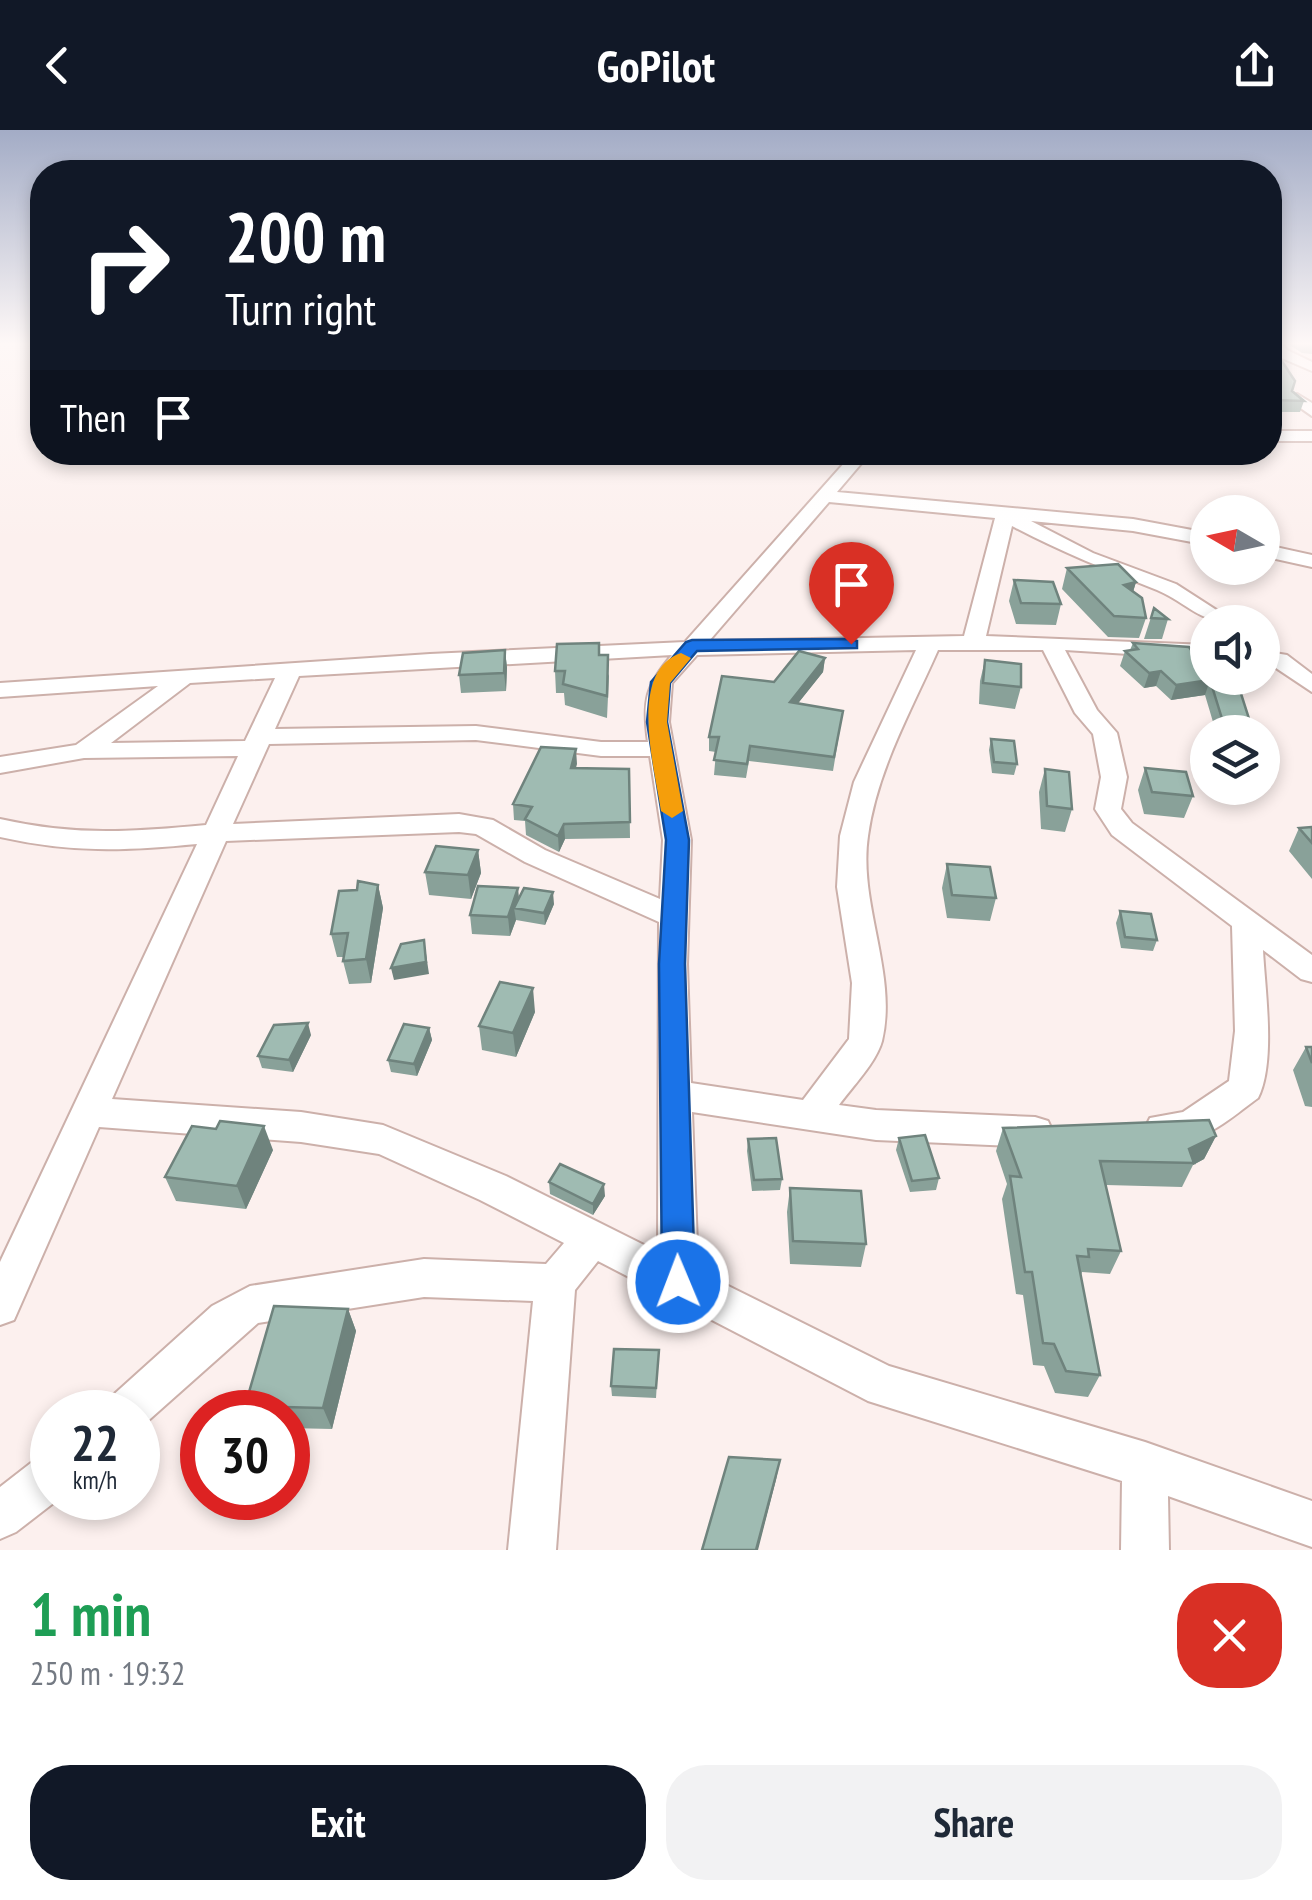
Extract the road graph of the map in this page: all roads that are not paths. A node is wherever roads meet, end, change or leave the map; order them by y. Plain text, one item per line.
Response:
1 (1282, 436) edge
2 (1312, 436) edge
3 (851, 465) edge
4 (824, 496) junction
5 (1005, 515) junction
6 (1190, 536) edge
7 (1280, 554) edge
8 (1312, 560) edge
9 (1198, 605) edge
10 (930, 644) junction
11 (973, 644) junction
12 (1050, 644) junction
13 (692, 646) junction
14 (1190, 650) edge
15 (1280, 664) edge
16 (290, 670) junction
17 (183, 677) junction
18 (1312, 685) edge
19 (0, 690) edge
20 (257, 743) junction
21 (662, 750) junction
22 (84, 751) junction
23 (0, 764) edge
24 (0, 828) edge
25 (216, 833) junction
26 (674, 917) junction
27 (1246, 925) junction
28 (1312, 971) edge
29 (674, 1095) junction
30 (88, 1112) junction
31 (812, 1116) junction
32 (1134, 1128) edge
33 (1078, 1130) edge
34 (593, 1238) junction
35 (555, 1282) junction
36 (678, 1282) junction
37 (0, 1306) edge
38 (150, 1390) edge
39 (1146, 1465) junction
40 (30, 1492) edge
41 (0, 1516) edge
42 (1312, 1524) edge
43 (532, 1550) edge
44 (1145, 1550) edge

1 - 2 street
3 - 4 street
4 - 5 street
4 - 13 street
5 - 6 street
5 - 9 street
5 - 11 street
7 - 8 street
10 - 11 street
10 - 13 street
10 - 31 street
11 - 12 street
12 - 14 street
12 - 27 street
13 - 16 street
13 - 21 street
15 - 18 street
16 - 17 street
16 - 20 street
17 - 19 street
17 - 22 street
20 - 21 street
20 - 22 street
20 - 25 street
21 - 26 street
22 - 23 street
24 - 25 street
25 - 26 street
25 - 30 street
26 - 29 street
27 - 28 street
27 - 32 street
29 - 31 street
29 - 36 street
30 - 34 street
30 - 37 street
31 - 33 street
34 - 35 street
34 - 36 street
35 - 38 street
35 - 43 street
36 - 39 street
39 - 42 street
39 - 44 street
40 - 41 street

